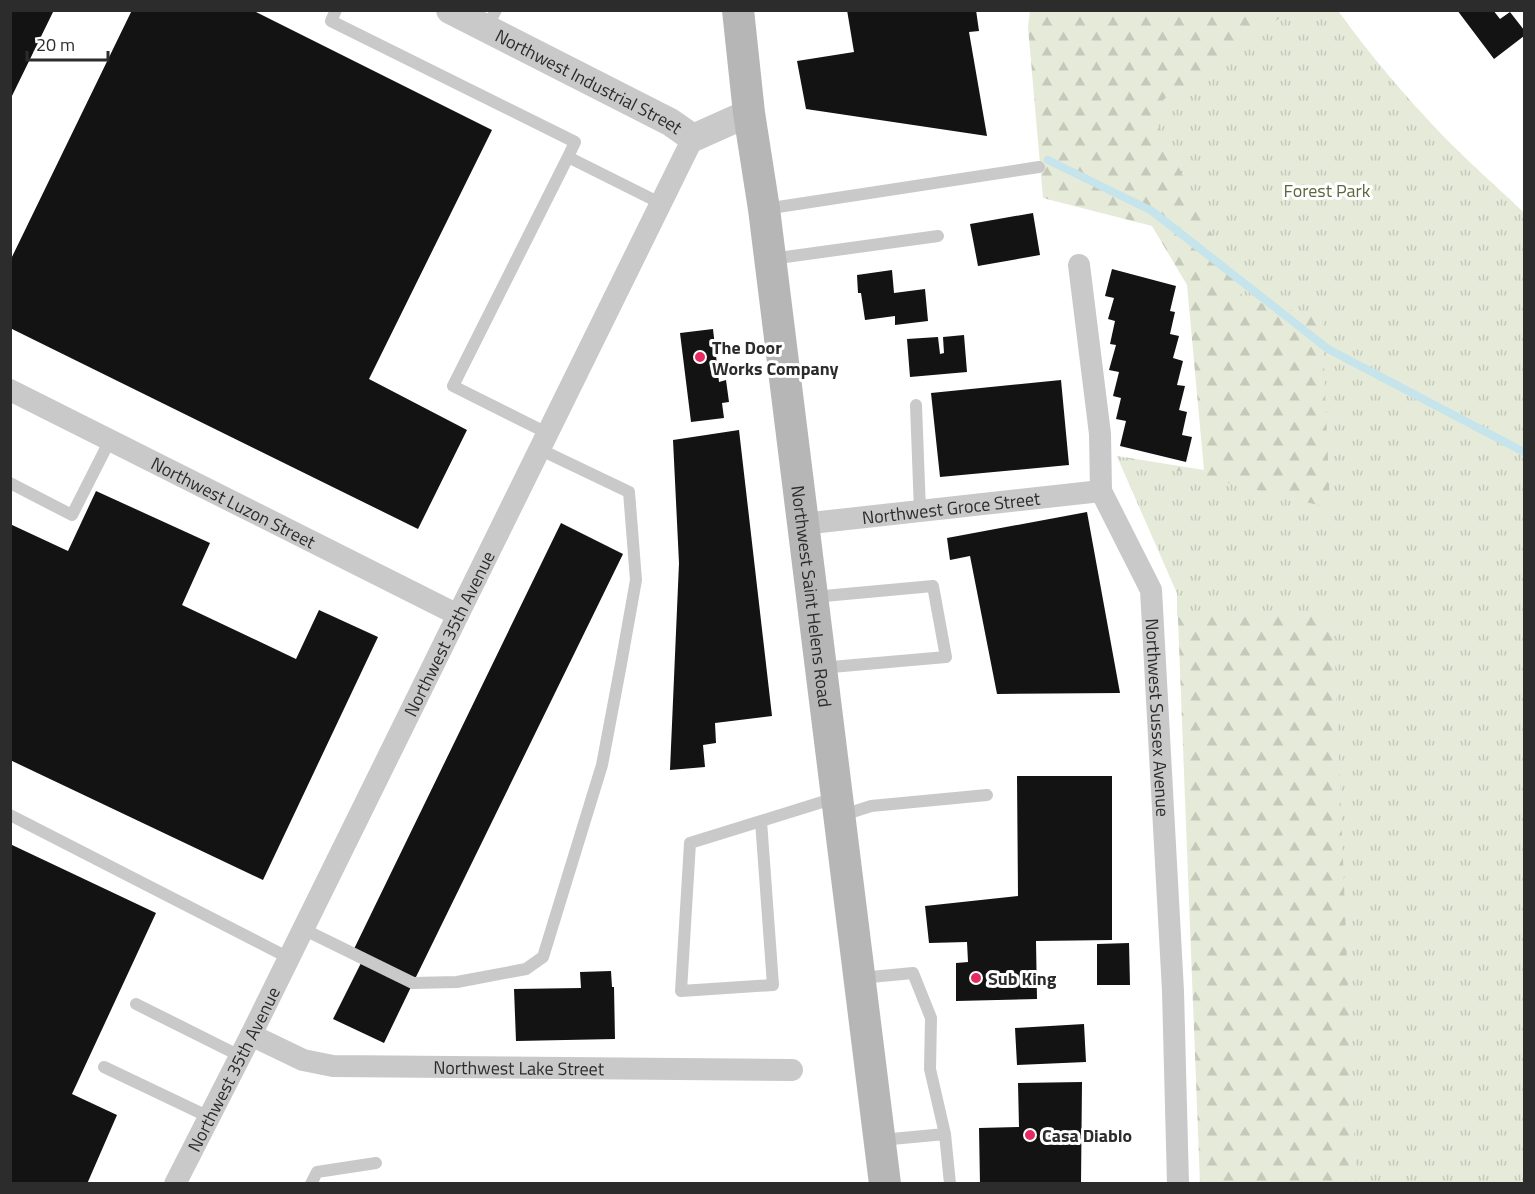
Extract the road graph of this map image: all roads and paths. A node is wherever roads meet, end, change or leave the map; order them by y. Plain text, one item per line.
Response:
1 (336, 10) edge
2 (450, 10) edge
3 (738, 10) edge
4 (491, 20) edge
5 (749, 113) junction
6 (693, 138) junction
7 (568, 157) junction
8 (1039, 167) dead end
9 (660, 202) junction
10 (764, 209) junction
11 (938, 236) dead end
12 (770, 260) junction
13 (1079, 265) dead end
14 (10, 390) edge
15 (916, 405) dead end
16 (110, 440) junction
17 (543, 441) junction
18 (10, 483) edge
19 (1101, 491) junction
20 (920, 511) junction
21 (802, 524) junction
22 (812, 597) junction
23 (458, 615) junction
24 (820, 668) junction
25 (987, 795) dead end
26 (838, 807) junction
27 (10, 815) edge
28 (761, 821) junction
29 (303, 929) junction
30 (289, 958) junction
31 (859, 978) junction
32 (136, 1004) dead end
33 (251, 1035) junction
34 (240, 1056) junction
35 (104, 1067) dead end
36 (792, 1070) dead end
37 (209, 1117) junction
38 (945, 1134) junction
39 (879, 1140) junction
40 (376, 1163) dead end
41 (175, 1184) edge
42 (311, 1184) edge
43 (885, 1184) edge
44 (950, 1184) edge
45 (1178, 1184) edge

1 - 7 lane
2 - 4 street, Northwest Industrial Street
3 - 5 main road, Northwest Saint Helens Road
4 - 6 street, Northwest Industrial Street
5 - 6 street
5 - 10 main road, Northwest Saint Helens Road
6 - 9 street, Northwest 35th Avenue
7 - 9 lane
7 - 17 lane
8 - 10 lane
9 - 17 street, Northwest 35th Avenue
10 - 12 main road, Northwest Saint Helens Road
11 - 12 lane
12 - 21 main road, Northwest Saint Helens Road
13 - 19 street, Northwest Sussex Avenue
14 - 16 street, Northwest Luzon Street
15 - 20 lane
16 - 18 lane
16 - 23 street, Northwest Luzon Street
17 - 23 street, Northwest 35th Avenue
17 - 29 lane
19 - 20 street, Northwest Groce Street
19 - 45 street, Northwest Sussex Avenue
20 - 21 street, Northwest Groce Street
21 - 22 main road, Northwest Saint Helens Road
22 - 24 main road, Northwest Saint Helens Road
22 - 24 lane
23 - 29 street, Northwest 35th Avenue
24 - 26 main road, Northwest Saint Helens Road
25 - 26 lane
26 - 28 lane
26 - 31 main road, Northwest Saint Helens Road
27 - 30 lane
28 - 28 lane
29 - 30 street, Northwest 35th Avenue
30 - 33 street, Northwest 35th Avenue
31 - 38 lane
31 - 39 main road, Northwest Saint Helens Road
32 - 34 lane
33 - 34 street, Northwest 35th Avenue
33 - 36 street, Northwest Lake Street
34 - 37 street, Northwest 35th Avenue
35 - 37 lane
37 - 41 street, Northwest 35th Avenue
38 - 39 lane
38 - 44 lane
39 - 43 main road, Northwest Saint Helens Road
40 - 42 lane

